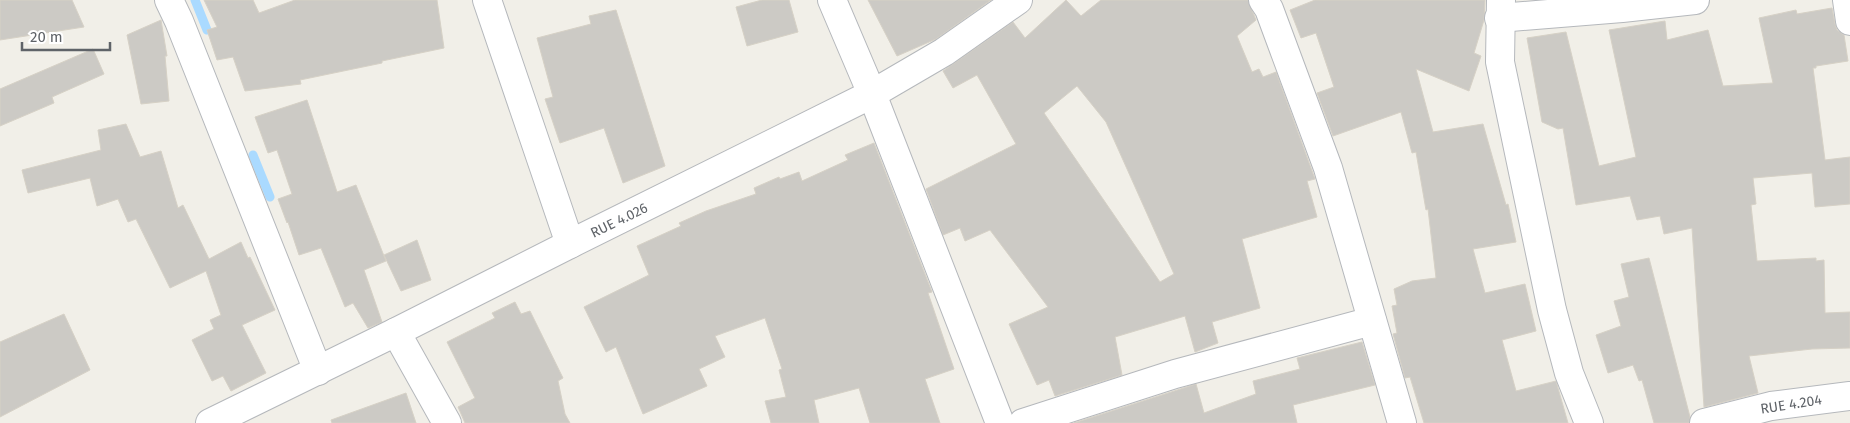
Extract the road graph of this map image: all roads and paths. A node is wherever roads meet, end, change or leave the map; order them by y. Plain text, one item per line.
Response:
1 (169, 0) edge
2 (487, 0) edge
3 (832, 0) edge
4 (1018, 0) edge
5 (1263, 0) edge
6 (1695, 0) edge
7 (1847, 0) edge
8 (1500, 9) edge
9 (1850, 21) edge
10 (872, 94) junction
11 (570, 244) junction
12 (1372, 321) junction
13 (396, 332) junction
14 (318, 371) junction
15 (1850, 396) edge
16 (210, 423) edge
17 (447, 423) edge
18 (1000, 423) edge
19 (1023, 423) edge
20 (1402, 423) edge
21 (1589, 423) edge
22 (1704, 423) edge

1 - 14 street
2 - 11 street
3 - 10 street
4 - 10 street, RUE 4.026
5 - 12 street
6 - 8 street
7 - 9 street
8 - 21 street
10 - 11 street, RUE 4.026
10 - 18 street
11 - 13 street, RUE 4.026
12 - 19 street
12 - 20 street
13 - 14 street, RUE 4.026
13 - 17 street
14 - 16 street, RUE 4.026
15 - 22 street, RUE 4.204

